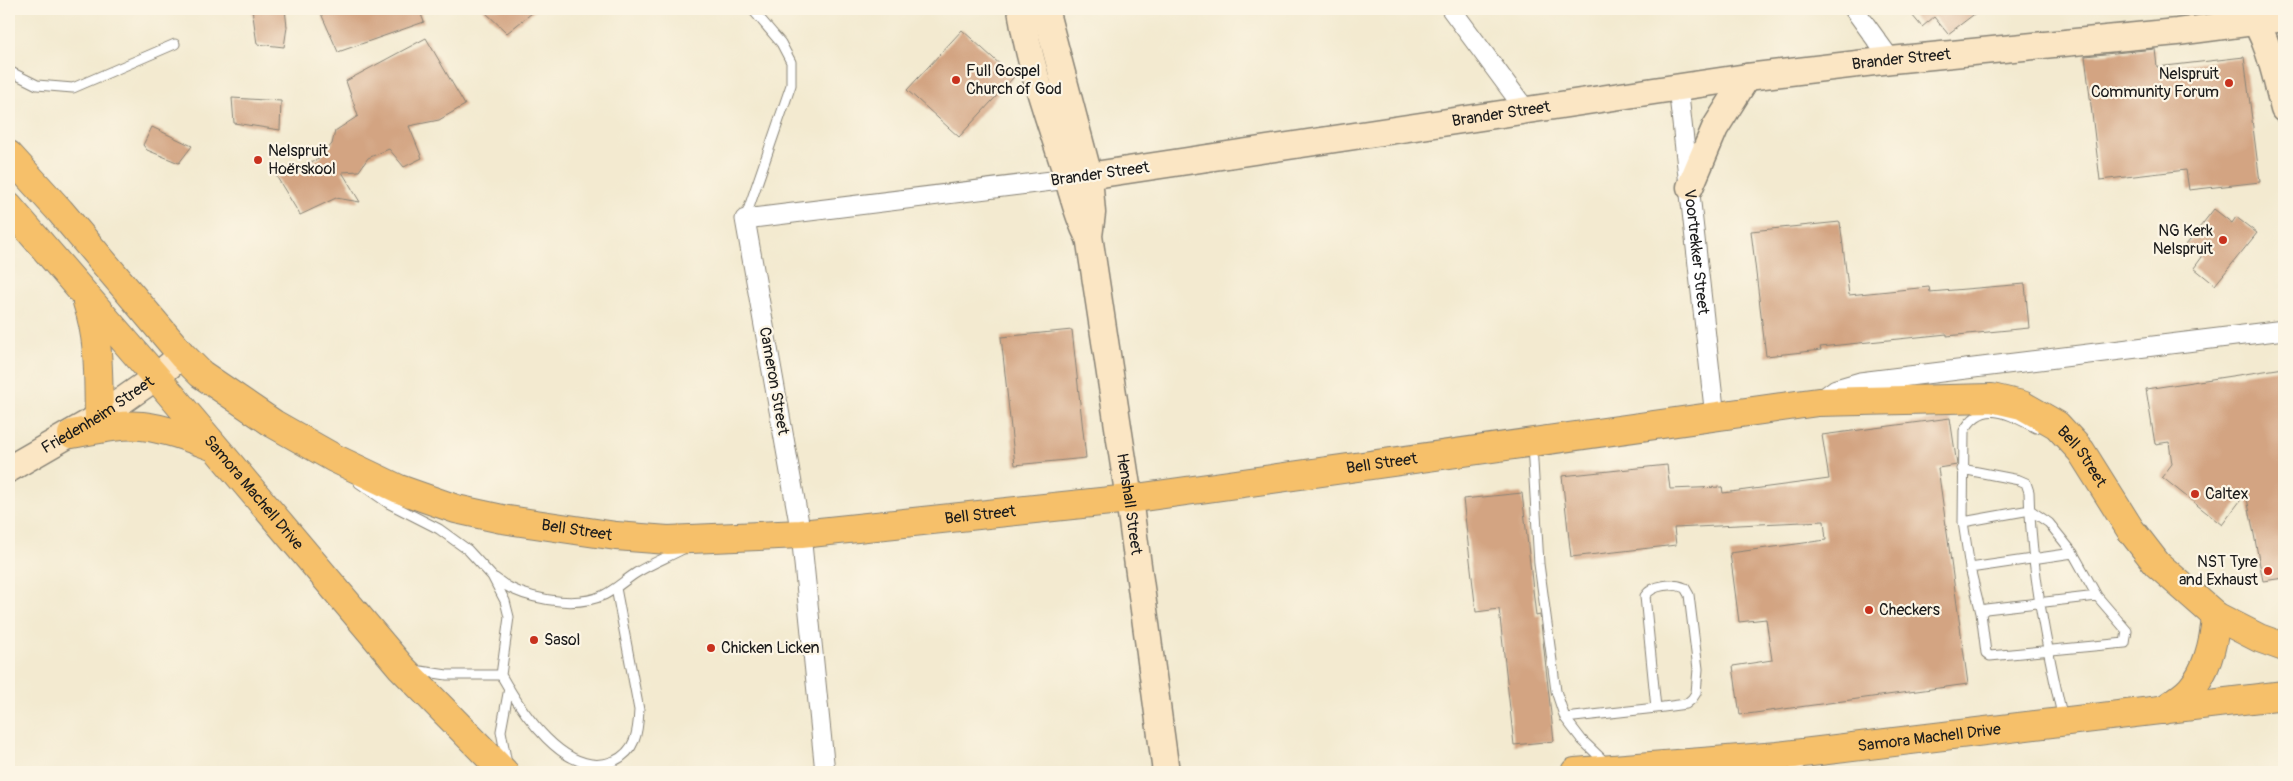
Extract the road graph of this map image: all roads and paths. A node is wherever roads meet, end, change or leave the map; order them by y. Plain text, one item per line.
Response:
1 (752, 9) edge
2 (1021, 9) edge
3 (1045, 9) edge
4 (1451, 9) edge
5 (1854, 9) edge
6 (2199, 9) edge
7 (2272, 17) edge
8 (2177, 32) junction
9 (175, 44) dead end
10 (1891, 60) junction
11 (9, 71) edge
12 (1747, 77) junction
13 (1678, 87) junction
14 (1525, 109) junction
15 (2284, 109) edge
16 (9, 155) edge
17 (1078, 177) junction
18 (1690, 187) junction
19 (9, 207) edge
20 (745, 219) junction
21 (85, 295) junction
22 (2284, 330) edge
23 (182, 355) junction
24 (156, 377) junction
25 (1818, 402) junction
26 (99, 417) junction
27 (1715, 417) junction
28 (72, 434) junction
29 (1532, 443) junction
30 (214, 447) junction
31 (316, 448) junction
32 (2081, 451) junction
33 (9, 469) edge
34 (1962, 469) junction
35 (1129, 499) junction
36 (2030, 510) junction
37 (1963, 522) junction
38 (801, 534) junction
39 (704, 538) junction
40 (2073, 553) junction
41 (2035, 560) junction
42 (1970, 568) junction
43 (492, 576) junction
44 (616, 588) junction
45 (2096, 596) junction
46 (2041, 604) junction
47 (1981, 612) junction
48 (2216, 616) junction
49 (2284, 647) edge
50 (2047, 651) junction
51 (401, 668) junction
52 (501, 675) junction
53 (509, 688) junction
54 (2284, 695) edge
55 (1656, 708) junction
56 (2162, 711) junction
57 (1565, 718) junction
58 (2064, 723) junction
59 (1811, 752) junction
60 (1589, 771) edge
61 (504, 772) edge
62 (509, 772) edge
63 (825, 772) edge
64 (1166, 772) edge
65 (1793, 772) edge

1 - 20 lane, Cameron Street
2 - 17 street, Henshall Street
3 - 17 street, Henshall Street
4 - 14 street
5 - 10 street
6 - 8 street
7 - 8 street, Brander Street
7 - 15 street
8 - 10 street, Brander Street
9 - 11 lane
10 - 12 street, Brander Street
12 - 13 street, Brander Street
12 - 18 street
13 - 14 street, Brander Street
13 - 18 street, Voortrekker Street
14 - 17 street, Brander Street
16 - 23 main road
17 - 20 street, Brander Street
17 - 35 street, Henshall Street
18 - 27 street, Voortrekker Street
19 - 21 main road, Samora Machell Drive
20 - 38 street, Cameron Street
21 - 24 main road, Samora Machell Drive
21 - 26 main road
22 - 25 street, Bell Street
23 - 24 street, Friedenheim Street
23 - 31 main road, Bell Street
24 - 26 street, Friedenheim Street
24 - 30 main road, Samora Machell Drive
25 - 27 main road, Bell Street
25 - 32 main road, Bell Street
26 - 28 street, Friedenheim Street
27 - 29 main road, Bell Street
28 - 30 main road
28 - 33 street, Friedenheim Street
29 - 35 main road, Bell Street
29 - 57 lane
30 - 51 main road, Samora Machell Drive
31 - 39 main road, Bell Street
31 - 43 lane
32 - 34 lane
32 - 48 main road, Bell Street
34 - 36 lane
34 - 37 lane
35 - 38 main road, Bell Street
35 - 64 street, Henshall Street
36 - 37 lane
36 - 40 lane
36 - 41 lane
37 - 42 lane
38 - 39 main road, Bell Street
38 - 63 street, Cameron Street
39 - 44 lane
40 - 41 lane
40 - 45 lane
41 - 42 lane
41 - 46 lane
42 - 47 lane
43 - 44 lane
43 - 52 lane
44 - 53 lane
45 - 46 lane
45 - 50 lane
46 - 47 lane
46 - 50 lane
47 - 50 lane
48 - 49 main road, Bell Street
48 - 56 main road
50 - 58 lane
51 - 52 lane
51 - 61 main road, Samora Machell Drive
52 - 53 lane
53 - 62 lane
54 - 56 main road, Samora Machell Drive
55 - 55 lane
55 - 57 lane
56 - 58 main road, Samora Machell Drive
57 - 60 lane
58 - 59 main road, Samora Machell Drive
59 - 60 main road, Samora Machell Drive
59 - 65 lane

